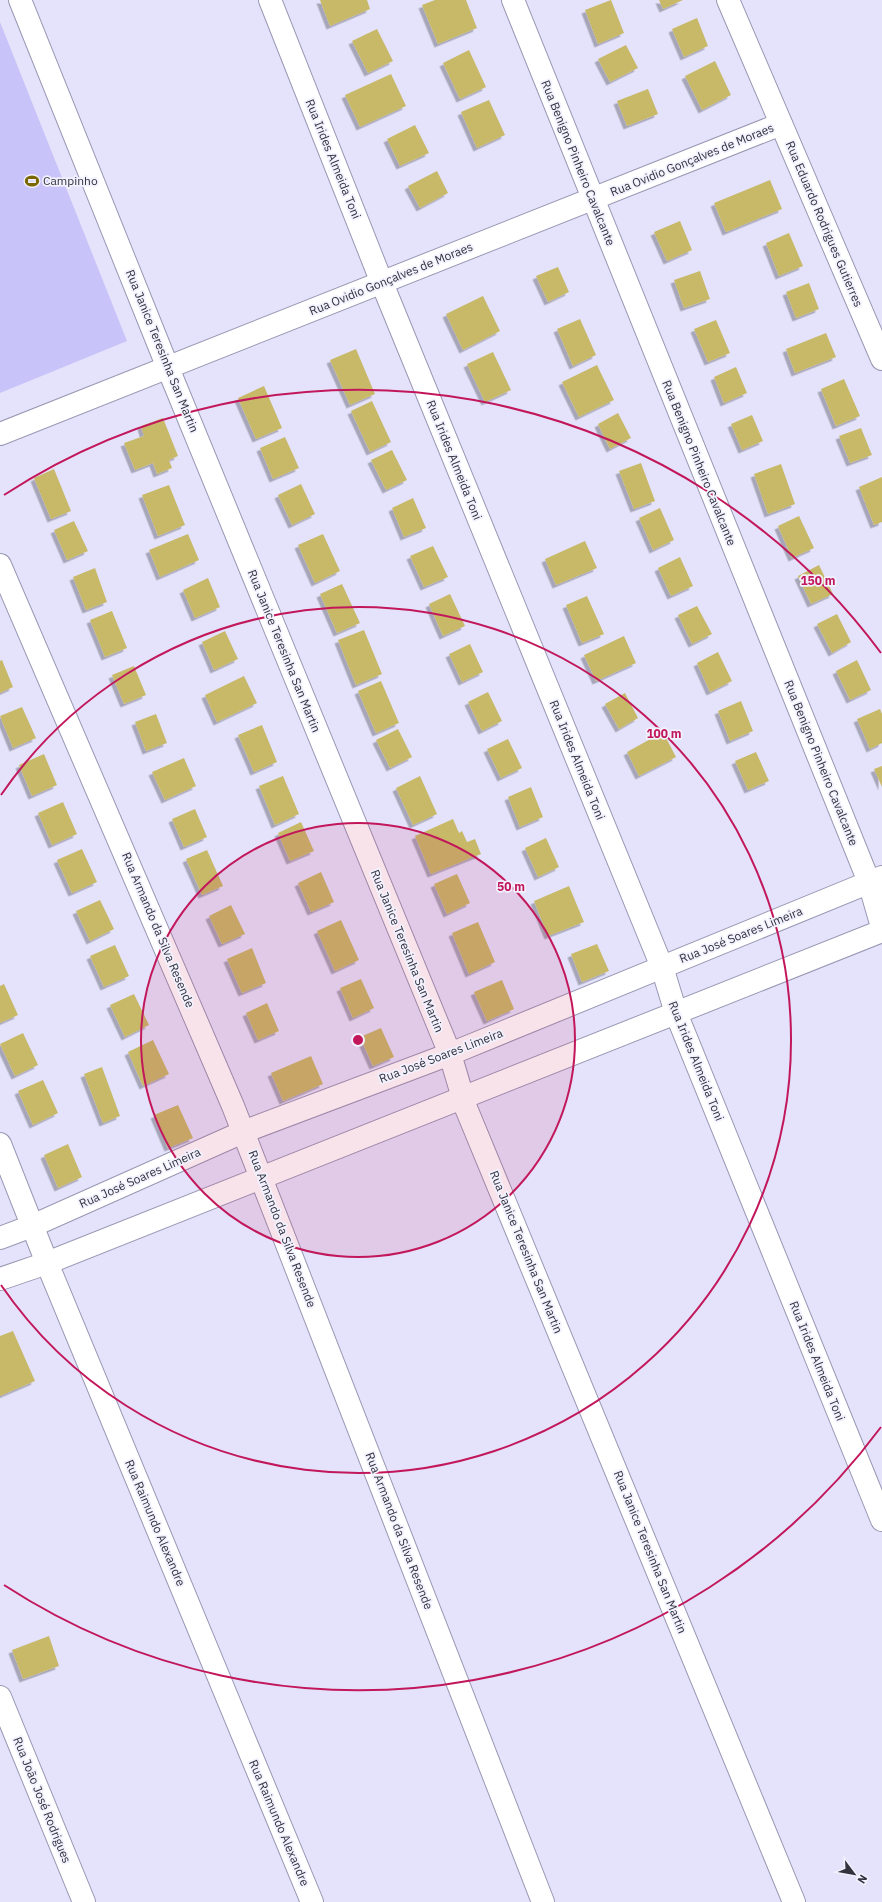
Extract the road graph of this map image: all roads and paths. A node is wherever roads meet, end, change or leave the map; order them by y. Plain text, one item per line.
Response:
1 (20, 0) edge
2 (270, 0) edge
3 (513, 0) edge
4 (728, 0) edge
5 (781, 124) junction
6 (592, 199) junction
7 (382, 283) junction
8 (882, 359) edge
9 (168, 368) junction
10 (0, 434) edge
11 (0, 565) edge
12 (876, 880) edge
13 (882, 927) edge
14 (882, 931) edge
15 (662, 967) junction
16 (676, 1013) junction
17 (450, 1054) junction
18 (462, 1098) junction
19 (243, 1132) junction
20 (0, 1144) edge
21 (261, 1178) junction
22 (32, 1226) junction
23 (0, 1238) edge
24 (46, 1263) junction
25 (0, 1279) edge
26 (882, 1520) edge
27 (0, 1697) edge
28 (84, 1902) edge
29 (312, 1902) edge
30 (543, 1902) edge
31 (794, 1902) edge

1 - 9 street, Rua Janice Teresinha San Martin
2 - 7 street, Rua Irides Almeida Toni
3 - 6 street, Rua Benigno Pinheiro Cavalcante
4 - 5 street, Rua Eduardo Rodrigues Gutierres
5 - 6 street, Rua Ovidio Gonçalves de Moraes
5 - 8 street, Rua Eduardo Rodrigues Gutierres
6 - 7 street, Rua Ovidio Gonçalves de Moraes
6 - 12 street, Rua Benigno Pinheiro Cavalcante
7 - 9 street, Rua Ovidio Gonçalves de Moraes
7 - 15 street, Rua Irides Almeida Toni
9 - 10 street, Rua Ovidio Gonçalves de Moraes
9 - 17 street, Rua Janice Teresinha San Martin
11 - 19 street, Rua Armando da Silva Resende
12 - 13 street, Rua Benigno Pinheiro Cavalcante
12 - 15 street, Rua José Soares Limeira
14 - 16 street
15 - 16 street, Rua Irides Almeida Toni
15 - 17 street, Rua José Soares Limeira
16 - 18 street
16 - 26 street, Rua Irides Almeida Toni
17 - 18 street, Rua Janice Teresinha San Martin
17 - 19 street, Rua José Soares Limeira
18 - 21 street
18 - 31 street, Rua Janice Teresinha San Martin
19 - 21 street, Rua Armando da Silva Resende
19 - 22 street, Rua José Soares Limeira
20 - 22 street, Rua Raimundo Alexandre
21 - 24 street
21 - 30 street, Rua Armando da Silva Resende
22 - 23 street, Rua José Soares Limeira
22 - 24 street, Rua Raimundo Alexandre
24 - 25 street
24 - 29 street, Rua Raimundo Alexandre
27 - 28 street, Rua João José Rodrigues

